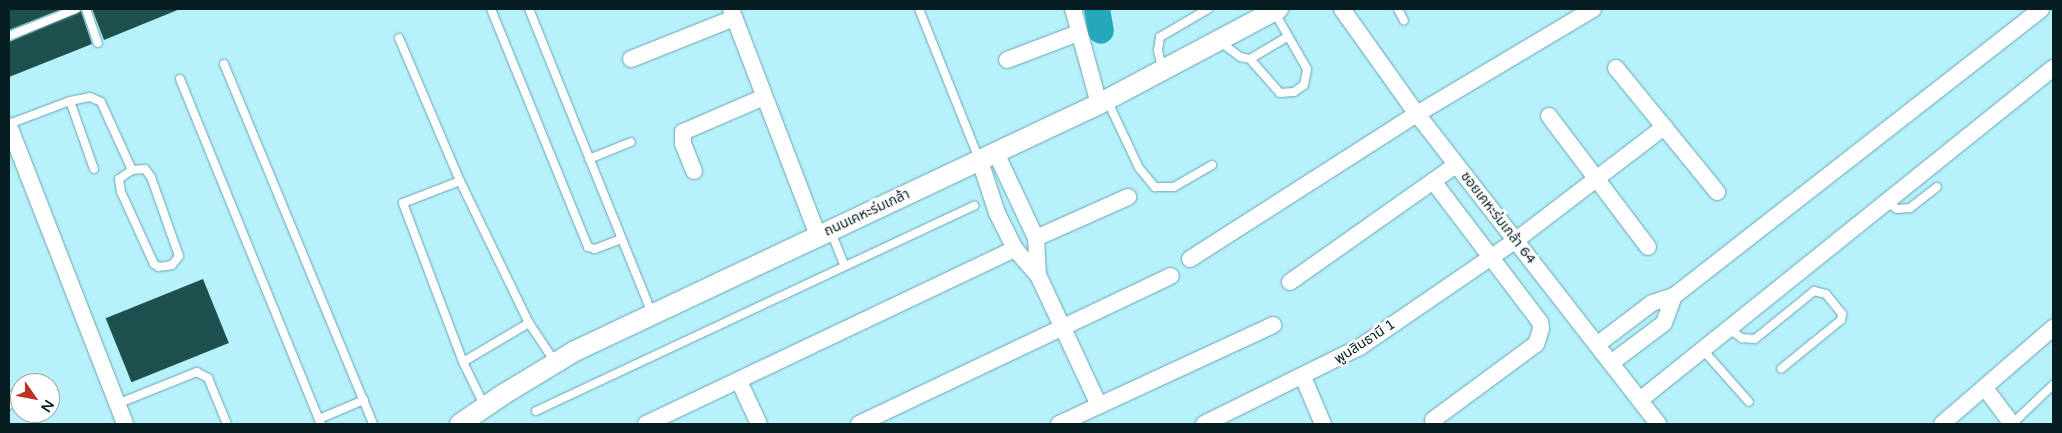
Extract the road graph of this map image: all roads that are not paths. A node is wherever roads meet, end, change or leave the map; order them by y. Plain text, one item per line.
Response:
1 (76, 9) edge
2 (86, 9) edge
3 (491, 9) edge
4 (529, 9) edge
5 (919, 9) edge
6 (1073, 9) edge
7 (1208, 9) edge
8 (1342, 9) edge
9 (1398, 9) edge
10 (1593, 9) edge
11 (2042, 9) edge
12 (1276, 10) edge
13 (732, 14) edge
14 (1404, 21) dead end
15 (1078, 34) junction
16 (9, 36) edge
17 (1287, 37) junction
18 (399, 38) dead end
19 (1219, 41) junction
20 (98, 43) dead end
21 (631, 59) dead end
22 (1250, 59) junction
23 (1007, 60) dead end
24 (224, 64) dead end
25 (1616, 68) dead end
26 (2053, 68) edge
27 (1163, 71) junction
28 (180, 79) dead end
29 (764, 97) junction
30 (70, 101) junction
31 (1103, 102) junction
32 (1417, 114) junction
33 (1549, 116) dead end
34 (9, 125) edge
35 (1664, 127) junction
36 (630, 142) dead end
37 (988, 157) junction
38 (589, 159) junction
39 (1456, 165) junction
40 (1212, 166) dead end
41 (94, 169) dead end
42 (132, 170) junction
43 (694, 171) dead end
44 (1597, 178) junction
45 (460, 181) junction
46 (1433, 181) junction
47 (1937, 187) dead end
48 (1717, 192) dead end
49 (1128, 197) dead end
50 (1886, 202) junction
51 (974, 206) dead end
52 (1028, 223) junction
53 (1007, 233) junction
54 (824, 234) junction
55 (1036, 238) junction
56 (621, 239) junction
57 (1516, 241) junction
58 (1648, 246) dead end
59 (1015, 249) junction
60 (1492, 256) junction
61 (1190, 260) dead end
62 (844, 265) junction
63 (1038, 275) junction
64 (1171, 276) dead end
65 (1290, 282) dead end
66 (1674, 296) junction
67 (652, 313) junction
68 (529, 323) junction
69 (1273, 325) dead end
70 (1062, 328) junction
71 (2053, 328) edge
72 (1729, 329) junction
73 (1598, 344) junction
74 (1703, 350) junction
75 (463, 362) junction
76 (555, 363) junction
77 (1611, 363) junction
78 (1781, 368) dead end
79 (1303, 377) junction
80 (738, 381) junction
81 (2053, 385) edge
82 (1985, 388) junction
83 (364, 400) junction
84 (1640, 400) junction
85 (1749, 402) dead end
86 (117, 404) junction
87 (1099, 405) junction
88 (536, 411) dead end
89 (472, 418) edge
90 (1224, 420) edge
91 (1433, 420) dead end
92 (320, 421) edge
93 (125, 424) edge
94 (227, 424) edge
95 (373, 424) edge
96 (646, 424) edge
97 (759, 424) edge
98 (859, 424) edge
99 (1059, 424) edge
100 (1204, 424) edge
101 (1323, 424) edge
102 (1658, 424) edge
103 (1942, 424) edge
104 (2012, 424) edge

1 - 16 lane
2 - 20 lane
3 - 56 lane
4 - 38 lane
5 - 37 lane
6 - 15 street
7 - 27 lane
8 - 32 street, ซอยเคหะร่มเกล้า 64
9 - 14 lane
10 - 32 street
11 - 66 street
12 - 17 lane
12 - 19 street, ถนนเคหะร่มเกล้า
13 - 21 street
13 - 29 street
15 - 23 street
15 - 31 street
17 - 22 lane
17 - 22 lane
18 - 45 lane
19 - 22 lane
19 - 27 street, ถนนเคหะร่มเกล้า
24 - 83 lane
25 - 35 street
26 - 50 street
27 - 31 street, ถนนเคหะร่มเกล้า
28 - 92 lane
29 - 43 street
29 - 54 street
30 - 34 lane
30 - 41 lane
30 - 42 lane
31 - 37 street, ถนนเคหะร่มเกล้า
31 - 40 lane
32 - 39 street, ซอยเคหะร่มเกล้า 64
32 - 61 street
33 - 44 street
34 - 86 street
35 - 44 street, พูนสินธานี 1
35 - 48 street
36 - 38 lane
37 - 52 street
37 - 53 street
37 - 54 street, ถนนเคหะร่มเกล้า
38 - 56 lane
39 - 46 street
39 - 57 street, ซอยเคหะร่มเกล้า 64
42 - 42 lane
44 - 57 street, พูนสินธานี 1
44 - 58 street
45 - 68 lane
45 - 75 lane
46 - 60 street
46 - 65 street
47 - 50 lane
49 - 55 street
50 - 72 street
51 - 62 lane
52 - 53 street
52 - 55 street
53 - 59 street
54 - 62 lane
54 - 67 street, ถนนเคหะร่มเกล้า
55 - 63 street
56 - 67 lane
57 - 60 street, พูนสินธานี 1
57 - 73 street, ซอยเคหะร่มเกล้า 64
59 - 63 street
59 - 80 street
60 - 79 street, พูนสินธานี 1
60 - 91 street
62 - 88 lane
63 - 70 street
64 - 70 street
66 - 73 street
66 - 77 street
67 - 76 street, ถนนเคหะร่มเกล้า
68 - 75 lane
68 - 76 lane
69 - 87 street
70 - 87 street
70 - 98 street
71 - 82 street
72 - 74 street
72 - 78 lane
73 - 77 street, ซอยเคหะร่มเกล้า 64
74 - 84 street
74 - 85 lane
75 - 89 lane
76 - 89 street, ถนนเคหะร่มเกล้า
77 - 84 street, ซอยเคหะร่มเกล้า 64
79 - 90 street, พูนสินธานี 1
79 - 101 street
80 - 96 street
80 - 97 street
81 - 104 lane
82 - 103 street
82 - 104 street
83 - 92 lane
83 - 95 lane
84 - 102 street, ซอยเคหะร่มเกล้า 64
86 - 93 street
86 - 94 lane
87 - 99 street
90 - 100 street, พูนสินธานี 1

